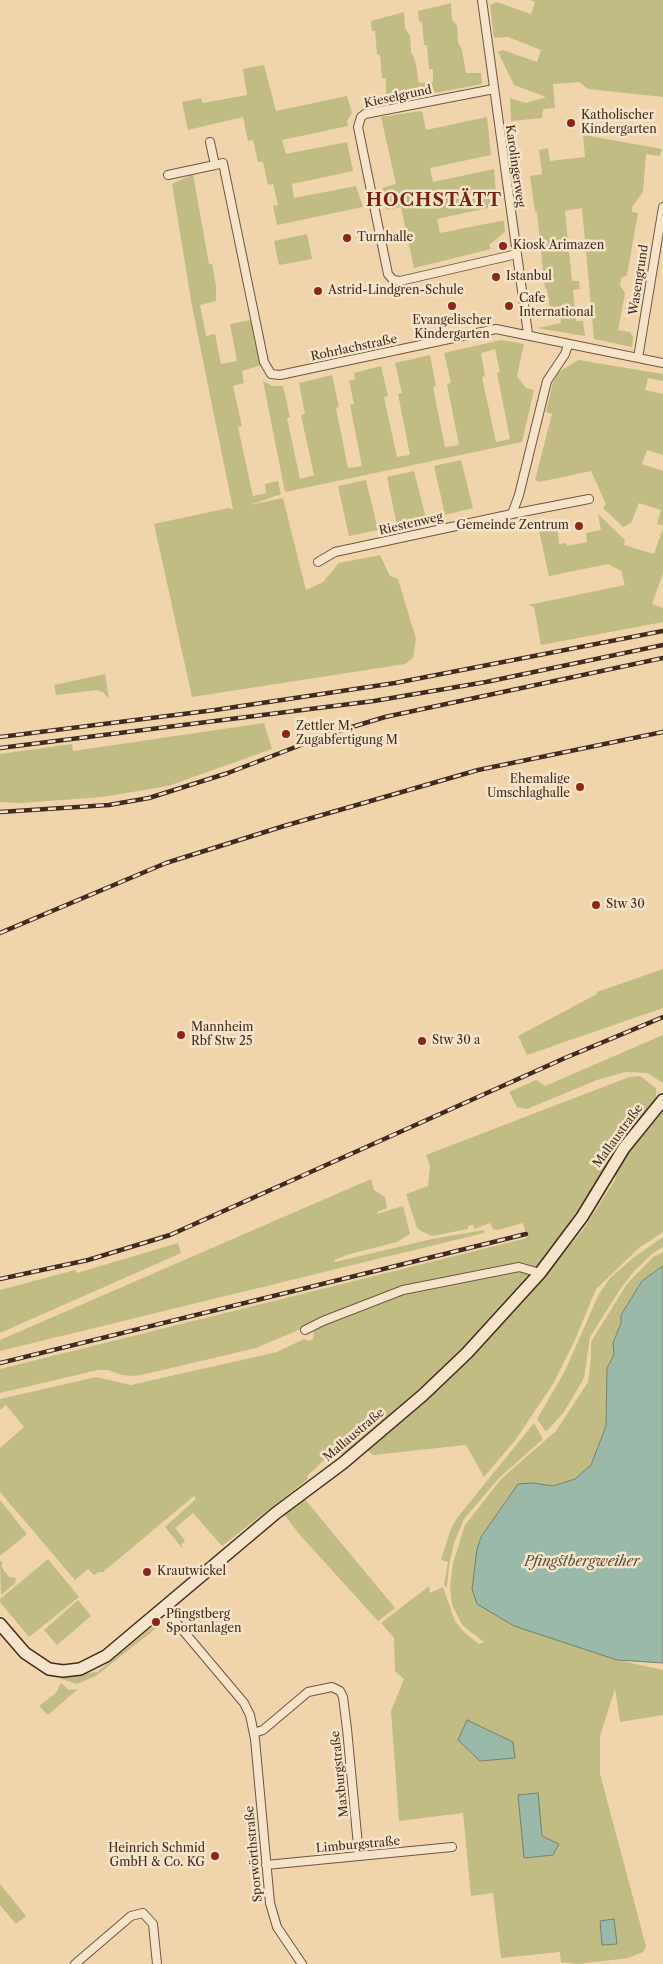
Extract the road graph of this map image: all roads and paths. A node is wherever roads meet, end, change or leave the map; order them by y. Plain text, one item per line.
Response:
1 (482, 0) edge
2 (494, 89) junction
3 (210, 142) dead end
4 (215, 165) junction
5 (168, 175) dead end
6 (663, 207) edge
7 (517, 254) junction
8 (528, 334) junction
9 (568, 345) junction
10 (638, 358) junction
11 (663, 363) edge
12 (589, 499) dead end
13 (512, 514) junction
14 (318, 562) dead end
15 (663, 1100) edge
16 (540, 1273) junction
17 (305, 1330) dead end
18 (164, 1608) junction
19 (0, 1624) edge
20 (254, 1733) junction
21 (452, 1847) dead end
22 (359, 1856) junction
23 (266, 1864) junction
24 (75, 1964) edge
25 (157, 1964) edge
26 (302, 1964) edge

1 - 2 street, Karolingerweg
2 - 7 street, Karolingerweg
2 - 7 street, Kieselgrund
3 - 4 street, Rohrlachstraße
4 - 5 street
4 - 8 street, Rohrlachstraße
6 - 10 street, Wasengrund
7 - 8 street, Karolingerweg
8 - 9 street, Rohrlachstraße
9 - 10 street, Rohrlachstraße
9 - 13 street
10 - 11 street, Rohrlachstraße
12 - 13 street, Riestenweg
13 - 14 street, Riestenweg
15 - 16 street, Mallaustraße
16 - 17 street
16 - 18 street, Mallaustraße
18 - 19 street, Mallaustraße
18 - 20 street, Sporwörthstraße
20 - 22 street, Maxburgstraße
20 - 23 street, Sporwörthstraße
21 - 22 street, Limburgstraße
22 - 23 street, Limburgstraße
23 - 26 street, Sporwörthstraße
24 - 25 street

